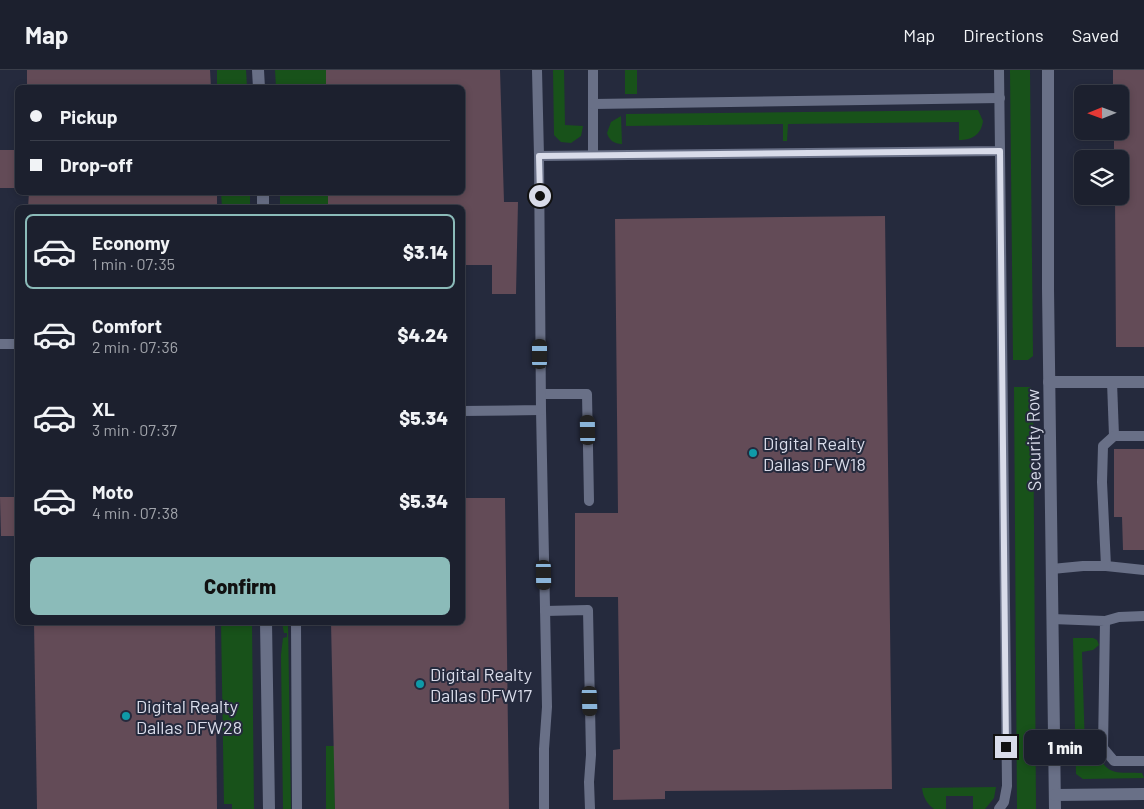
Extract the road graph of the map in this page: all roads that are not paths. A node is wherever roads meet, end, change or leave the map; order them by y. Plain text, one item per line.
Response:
1 (258, 70) edge
2 (537, 70) edge
3 (593, 70) edge
4 (999, 70) edge
5 (1048, 70) edge
6 (259, 85) edge
7 (1000, 98) junction
8 (593, 104) junction
9 (1000, 151) junction
10 (593, 154) junction
11 (539, 156) junction
12 (0, 344) edge
13 (15, 344) edge
14 (1049, 382) junction
15 (1112, 382) junction
16 (1144, 382) edge
17 (541, 394) junction
18 (541, 410) junction
19 (465, 411) edge
20 (1114, 436) junction
21 (1144, 436) edge
22 (589, 501) dead end
23 (1106, 566) junction
24 (1052, 569) junction
25 (1144, 570) edge
26 (545, 611) junction
27 (1144, 616) edge
28 (1052, 619) junction
29 (1105, 621) junction
30 (266, 625) edge
31 (296, 625) edge
32 (1144, 761) edge
33 (1144, 794) edge
34 (1055, 795) junction
35 (269, 809) edge
36 (297, 809) edge
37 (544, 809) edge
38 (590, 809) edge
39 (999, 809) edge
40 (1055, 809) edge

1 - 6 street
2 - 11 lane
3 - 8 lane
4 - 7 lane
5 - 14 street, Security Row
7 - 8 lane
7 - 9 lane
8 - 10 lane
9 - 10 lane
9 - 39 lane
10 - 11 lane
11 - 17 lane
12 - 13 lane
14 - 15 street
14 - 24 street, Security Row
15 - 16 street
15 - 20 lane
17 - 18 lane
17 - 22 lane
18 - 19 lane
18 - 26 lane
20 - 21 lane
20 - 23 lane
23 - 24 lane
23 - 25 lane
24 - 28 street, Security Row
26 - 37 lane
26 - 38 lane
27 - 29 lane
28 - 29 lane
28 - 34 street, Security Row
29 - 32 lane
30 - 35 street
31 - 36 lane
33 - 34 street
34 - 40 street, Security Row

